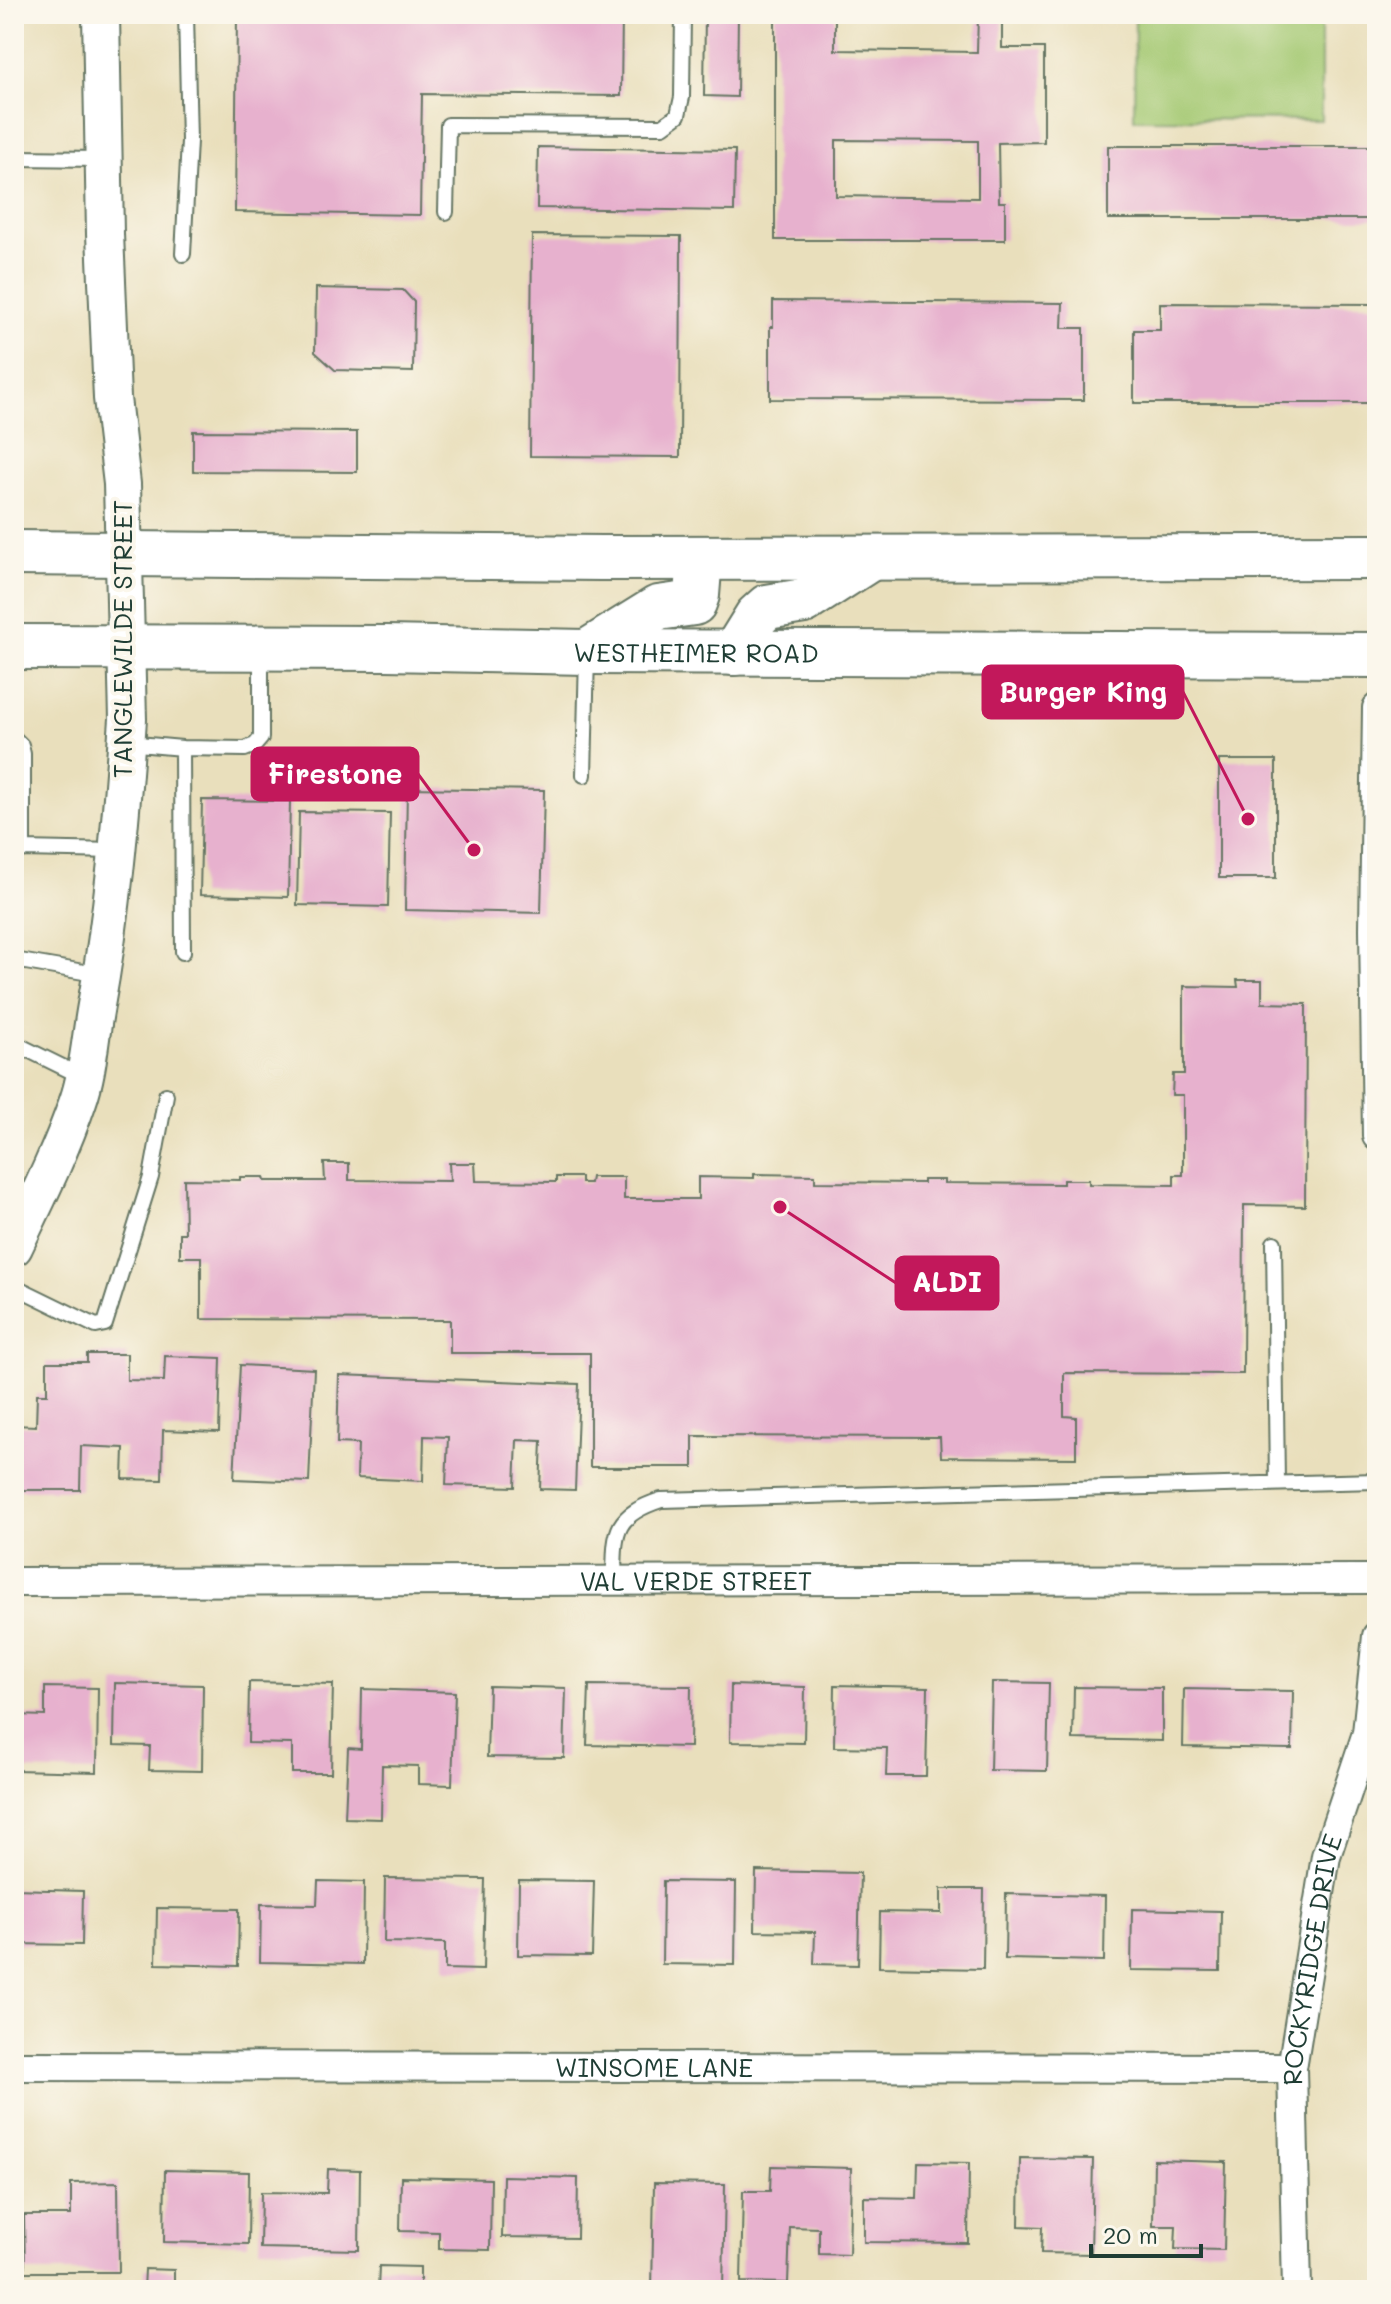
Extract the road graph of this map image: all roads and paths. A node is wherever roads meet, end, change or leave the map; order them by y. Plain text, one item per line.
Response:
1 (101, 14) edge
2 (186, 14) edge
3 (683, 14) edge
4 (14, 158) edge
5 (103, 159) junction
6 (446, 212) dead end
7 (183, 254) dead end
8 (14, 553) edge
9 (123, 554) junction
10 (1377, 557) edge
11 (700, 558) junction
12 (871, 558) junction
13 (14, 647) edge
14 (126, 647) junction
15 (261, 647) junction
16 (587, 652) junction
17 (734, 653) junction
18 (1377, 655) edge
19 (1377, 708) edge
20 (14, 738) edge
21 (126, 743) junction
22 (182, 748) junction
23 (584, 775) dead end
24 (19, 851) edge
25 (118, 851) junction
26 (183, 952) dead end
27 (14, 960) edge
28 (101, 975) junction
29 (14, 1043) edge
30 (83, 1077) junction
31 (166, 1095) dead end
32 (1377, 1136) edge
33 (1274, 1243) dead end
34 (14, 1247) edge
35 (14, 1286) edge
36 (1377, 1481) edge
37 (1277, 1483) junction
38 (1377, 1579) edge
39 (614, 1580) junction
40 (14, 1582) edge
41 (1377, 1636) edge
42 (14, 2066) edge
43 (1292, 2068) junction
44 (1297, 2290) edge

1 - 5 street, TANGLEWILDE STREET
2 - 7 lane
3 - 6 lane
4 - 5 lane
5 - 9 street, TANGLEWILDE STREET
8 - 9 main road
9 - 11 main road
9 - 14 street, TANGLEWILDE STREET
10 - 12 main road
11 - 12 main road
11 - 16 main road
12 - 17 main road
13 - 14 main road, WESTHEIMER ROAD
14 - 15 main road, WESTHEIMER ROAD
14 - 21 street, TANGLEWILDE STREET
15 - 16 main road, WESTHEIMER ROAD
15 - 22 lane
16 - 17 main road, WESTHEIMER ROAD
16 - 23 lane
17 - 18 main road, WESTHEIMER ROAD
19 - 32 street
20 - 24 lane
21 - 22 lane
21 - 25 street, TANGLEWILDE STREET
22 - 26 lane
24 - 25 lane
25 - 28 street, TANGLEWILDE STREET
27 - 28 lane
28 - 30 street, TANGLEWILDE STREET
29 - 30 lane
30 - 34 street, TANGLEWILDE STREET
31 - 35 lane
33 - 37 lane
36 - 37 lane
37 - 39 lane
38 - 39 street, VAL VERDE STREET
39 - 40 street, VAL VERDE STREET
41 - 43 street, ROCKYRIDGE DRIVE
42 - 43 street, WINSOME LANE
43 - 44 street, ROCKYRIDGE DRIVE

